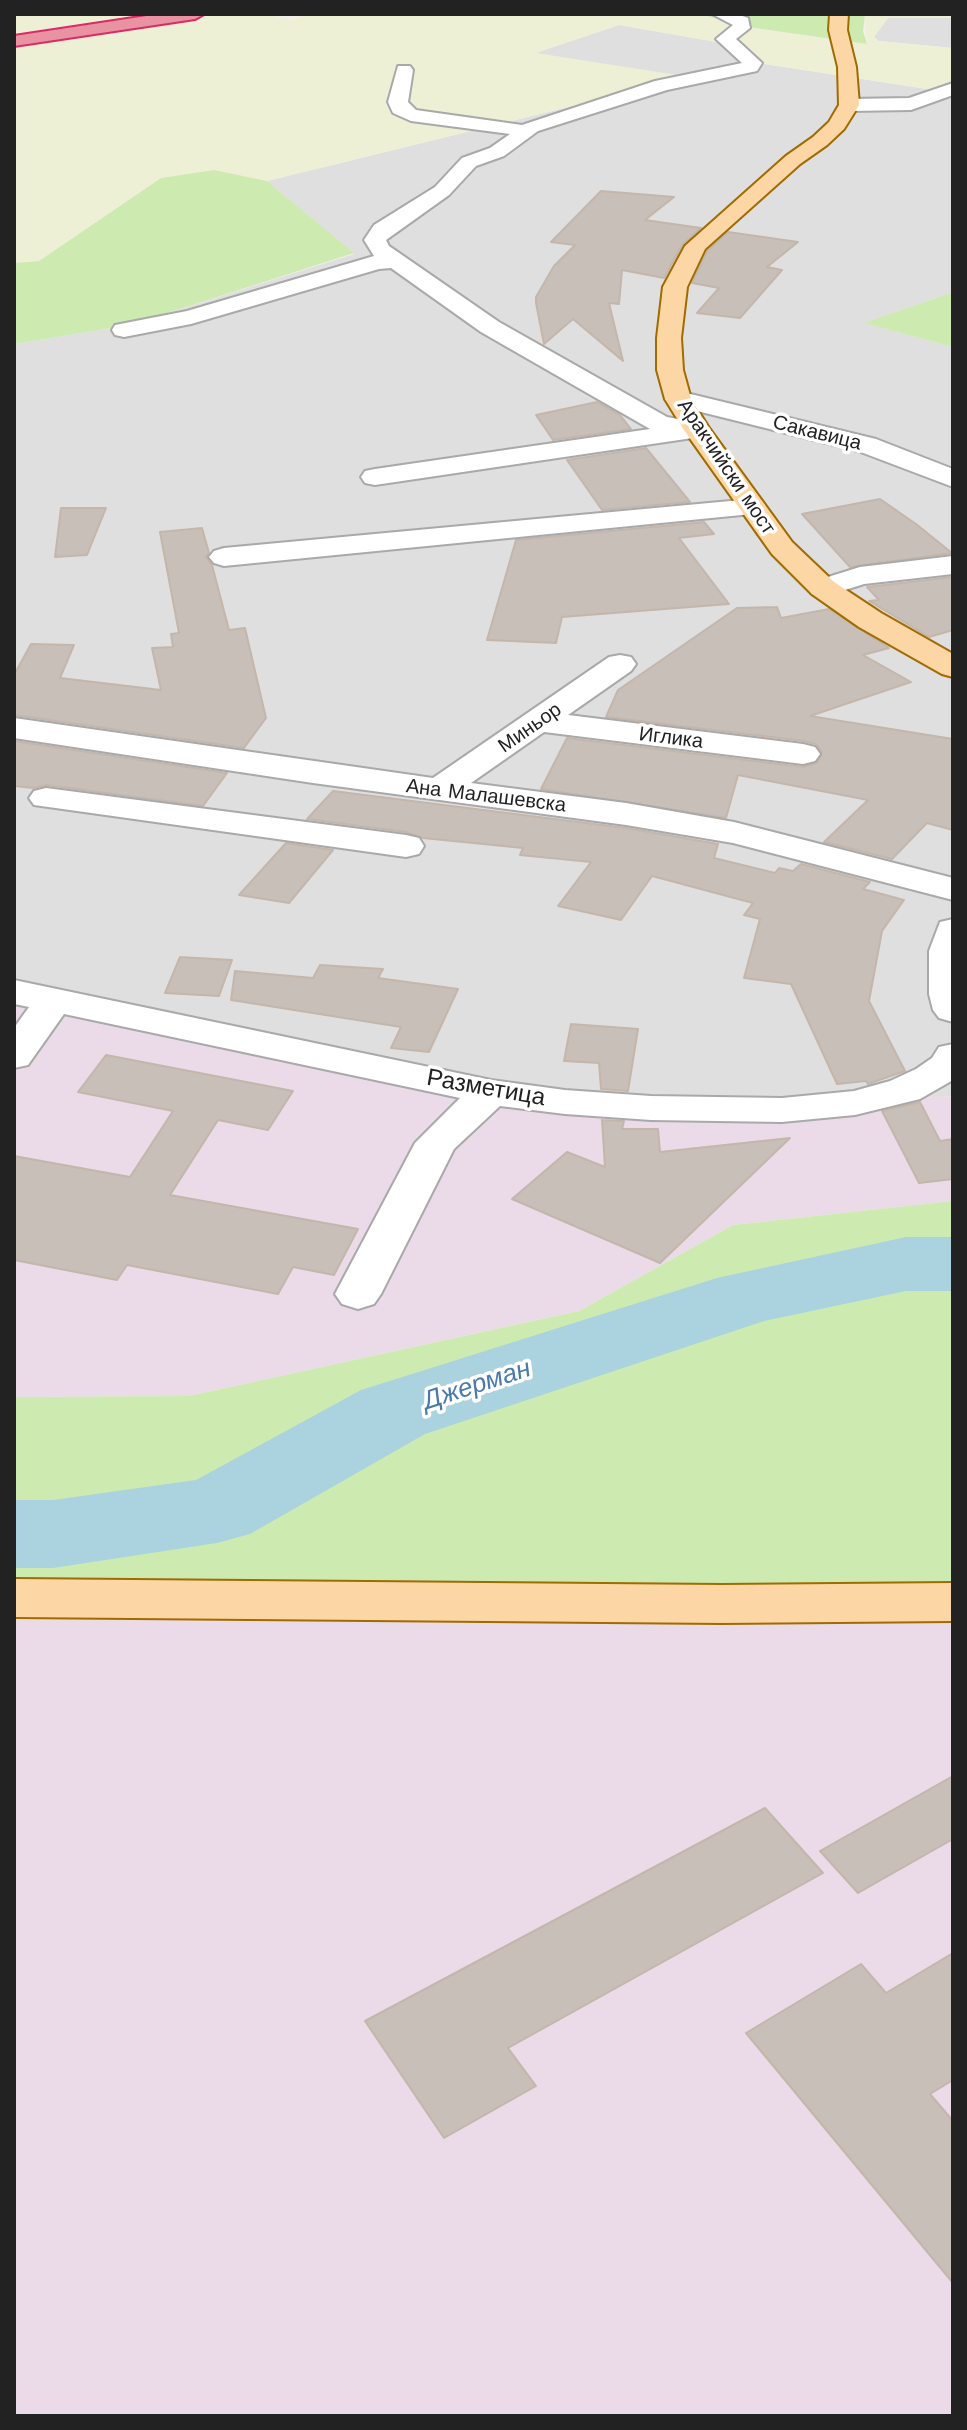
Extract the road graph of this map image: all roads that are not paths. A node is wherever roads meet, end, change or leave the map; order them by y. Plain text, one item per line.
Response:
1 (120, 14) edge
2 (195, 14) edge
3 (721, 14) edge
4 (839, 14) edge
5 (14, 30) edge
6 (14, 41) edge
7 (404, 70) dead end
8 (953, 73) edge
9 (947, 92) edge
10 (849, 105) junction
11 (523, 134) junction
12 (394, 261) junction
13 (124, 330) dead end
14 (678, 399) junction
15 (697, 430) junction
16 (375, 477) dead end
17 (953, 479) edge
18 (752, 507) junction
19 (224, 557) dead end
20 (953, 565) edge
21 (823, 588) junction
22 (620, 664) dead end
23 (953, 667) edge
24 (540, 722) junction
25 (14, 728) edge
26 (803, 754) dead end
27 (313, 773) junction
28 (439, 790) junction
29 (46, 798) dead end
30 (268, 827) junction
31 (406, 846) dead end
32 (953, 889) edge
33 (953, 930) edge
34 (14, 992) edge
35 (952, 999) edge
36 (54, 1000) junction
37 (14, 1056) edge
38 (953, 1056) edge
39 (491, 1092) junction
40 (358, 1294) dead end
41 (14, 1598) edge
42 (953, 1602) edge

1 - 5 highway
2 - 6 highway
3 - 11 street
4 - 10 main road
7 - 11 street
8 - 9 street
9 - 10 street
10 - 14 main road, Аракчийски мост
11 - 12 street
12 - 13 street
12 - 15 street
14 - 15 main road, Аракчийски мост
14 - 17 street, Сакавица
15 - 16 street
15 - 18 main road, Аракчийски мост
18 - 19 street
18 - 21 main road, Аракчийски мост
20 - 21 street
21 - 23 main road, Аракчийски мост
22 - 24 street, Миньор
24 - 26 street, Иглика
24 - 28 street, Миньор
25 - 27 street, Ана Малашевска
27 - 28 street, Ана Малашевска
27 - 30 street
28 - 32 street, Ана Малашевска
29 - 30 street
30 - 31 street
33 - 35 street
34 - 36 street, Разметица
36 - 37 street
36 - 39 street, Разметица
38 - 39 street, Разметица
39 - 40 street
41 - 42 main road

